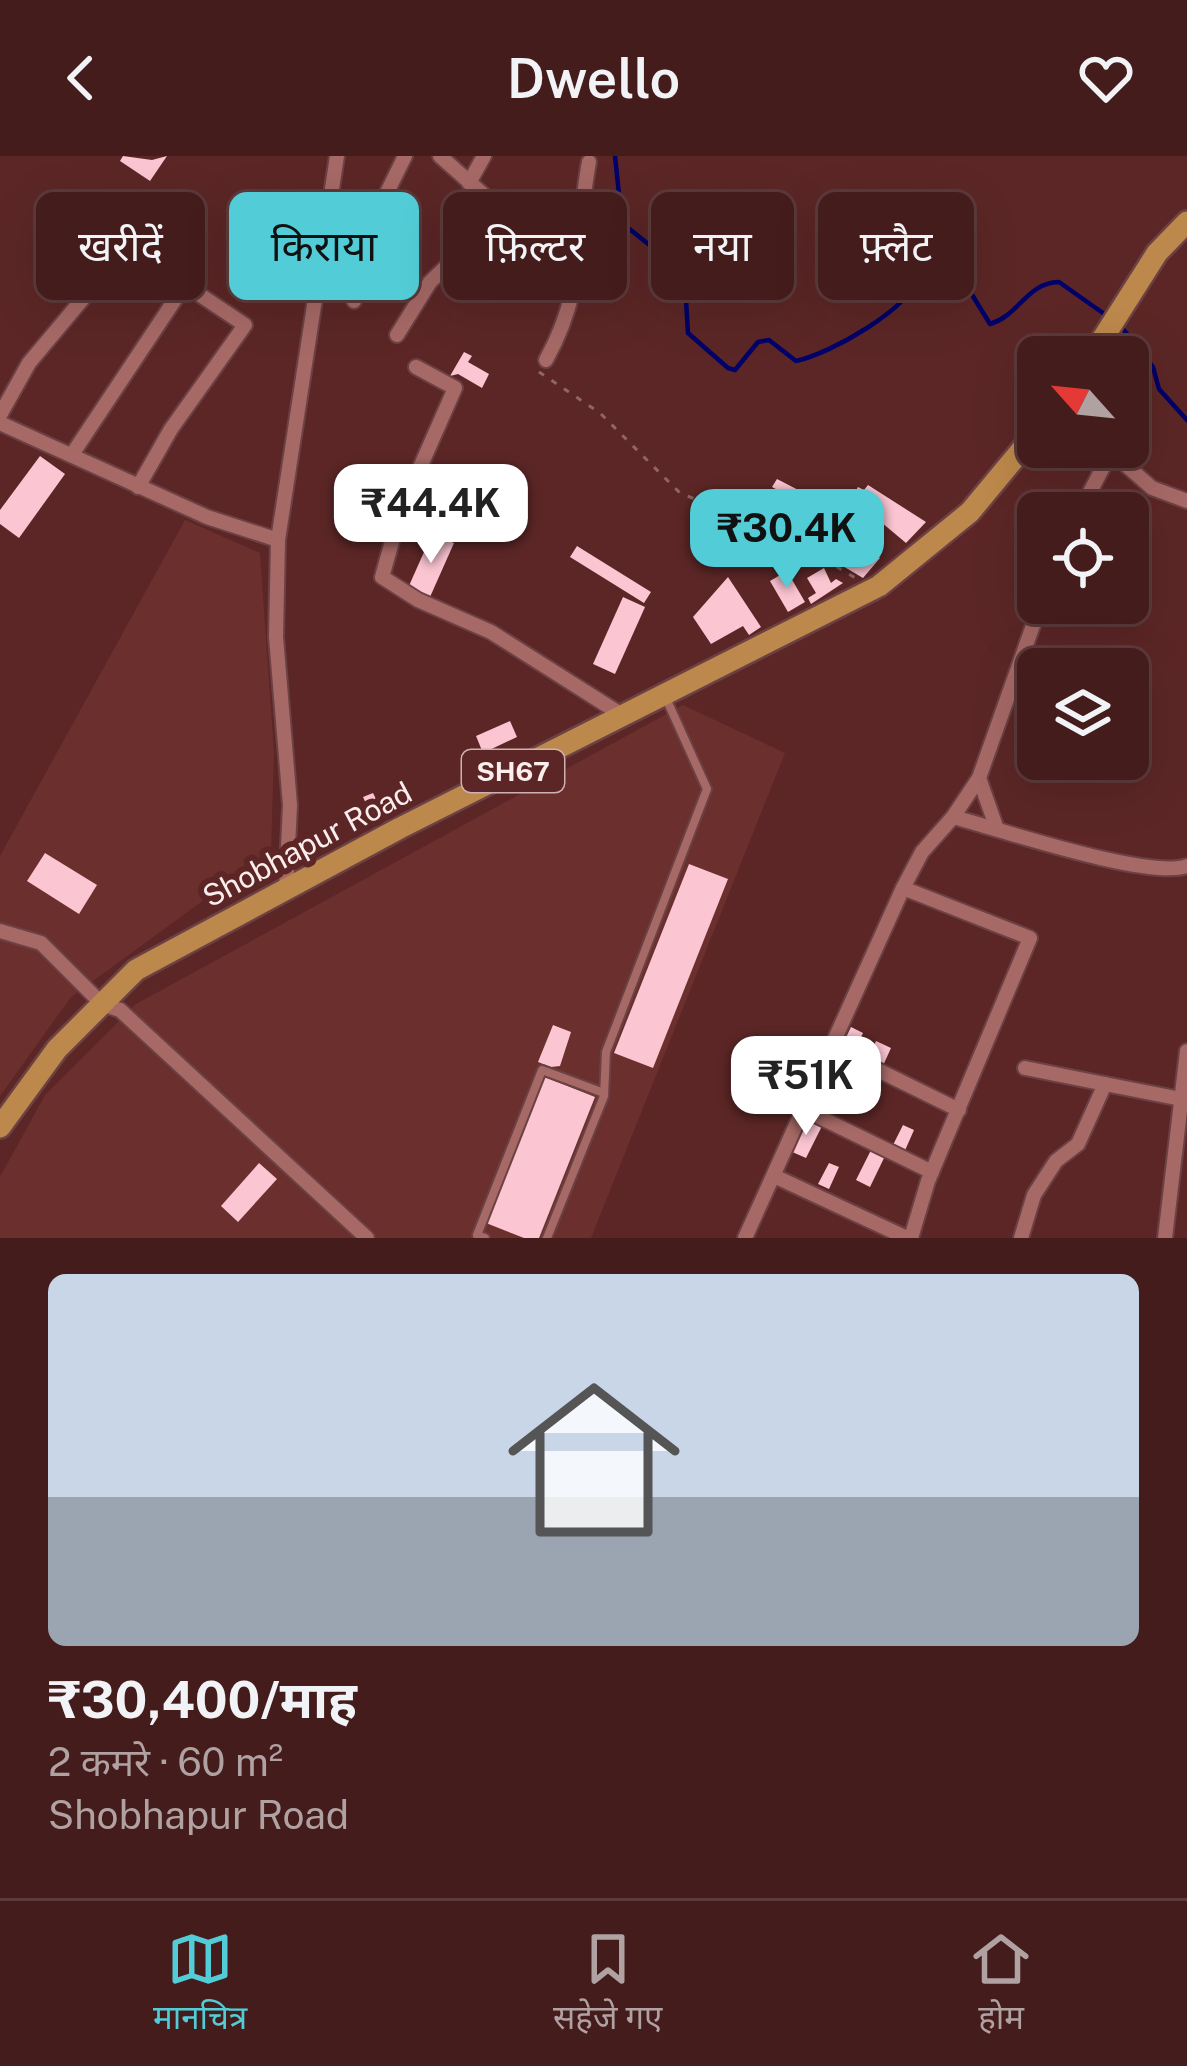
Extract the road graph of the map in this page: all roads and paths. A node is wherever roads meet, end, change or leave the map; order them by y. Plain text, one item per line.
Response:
1 (337, 156) edge
2 (405, 156) edge
3 (440, 156) edge
4 (484, 156) edge
5 (589, 163) dead end
6 (470, 183) junction
7 (480, 192) edge
8 (586, 192) edge
9 (1187, 222) edge
10 (443, 270) edge
11 (205, 297) edge
12 (82, 300) edge
13 (175, 300) edge
14 (573, 300) edge
15 (354, 301) dead end
16 (397, 335) dead end
17 (1103, 336) edge
18 (546, 360) joint
19 (416, 367) dead end
20 (0, 419) edge
21 (73, 453) junction
22 (1017, 455) edge
23 (138, 487) junction
24 (1090, 492) edge
25 (1187, 501) edge
26 (278, 540) junction
27 (874, 589) junction
28 (1034, 624) edge
29 (664, 694) junction
30 (622, 715) junction
31 (979, 778) junction
32 (952, 817) junction
33 (997, 829) junction
34 (1187, 866) edge
35 (903, 888) junction
36 (286, 889) junction
37 (0, 931) edge
38 (102, 1004) junction
39 (835, 1049) junction
40 (1187, 1051) edge
41 (1025, 1068) dead end
42 (1186, 1068) edge
43 (1105, 1084) junction
44 (604, 1093) junction
45 (1181, 1099) junction
46 (806, 1110) junction
47 (959, 1110) junction
48 (0, 1127) edge
49 (932, 1172) junction
50 (774, 1176) junction
51 (367, 1238) edge
52 (485, 1238) edge
53 (547, 1238) edge
54 (745, 1238) edge
55 (909, 1238) edge
56 (1021, 1238) edge
57 (1165, 1238) edge

1 - 26 street
2 - 15 street
3 - 6 street
4 - 6 street
5 - 8 street
6 - 7 street
9 - 17 main road
10 - 16 street
11 - 23 street
12 - 20 street
13 - 21 street
14 - 18 street
18 - 27 path
19 - 30 street
20 - 21 street
21 - 23 street
22 - 27 main road, Shobhapur Road / SH67
23 - 26 street
24 - 25 street
26 - 36 street
27 - 29 main road, Shobhapur Road / SH67
28 - 31 street
29 - 30 main road, Shobhapur Road / SH67
29 - 44 lane
30 - 36 main road, Shobhapur Road / SH67
31 - 32 street
31 - 33 street
32 - 33 street
32 - 35 street
33 - 34 street
35 - 39 street
35 - 47 street
36 - 38 main road, Shobhapur Road / SH67
37 - 38 street
38 - 48 main road, Shobhapur Road / SH67
38 - 51 street
39 - 46 street
39 - 47 street
40 - 42 street
41 - 43 street
42 - 45 street
43 - 45 street
43 - 56 street
44 - 52 lane
44 - 53 lane
45 - 57 street
46 - 49 street
46 - 50 street
47 - 49 street
49 - 55 street
50 - 54 street
50 - 55 street

